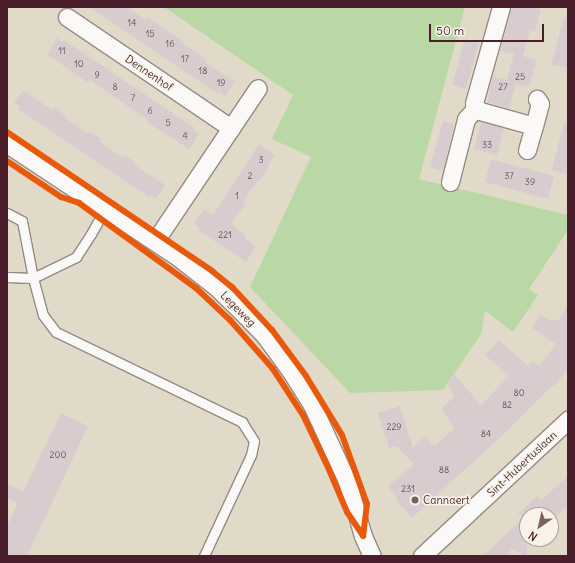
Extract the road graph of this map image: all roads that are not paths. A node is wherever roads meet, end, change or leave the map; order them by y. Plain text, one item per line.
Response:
1 (500, 7) edge
2 (67, 17) dead end
3 (258, 88) dead end
4 (537, 99) dead end
5 (476, 108) junction
6 (534, 126) junction
7 (231, 128) junction
8 (7, 144) edge
9 (527, 150) dead end
10 (450, 182) dead end
11 (105, 209) junction
12 (7, 213) edge
13 (154, 241) junction
14 (7, 277) edge
15 (33, 278) junction
16 (568, 420) edge
17 (204, 556) edge
18 (372, 556) edge
19 (422, 556) edge

1 - 5 street
2 - 7 street, Dennenhof
3 - 7 street
4 - 6 street
5 - 6 street
5 - 10 street
6 - 9 street
7 - 13 street
8 - 11 street, Legeweg
11 - 13 street, Legeweg
11 - 15 lane
12 - 15 lane
13 - 18 street, Legeweg
14 - 15 lane
15 - 17 lane
16 - 19 street, Sint-Hubertuslaan

